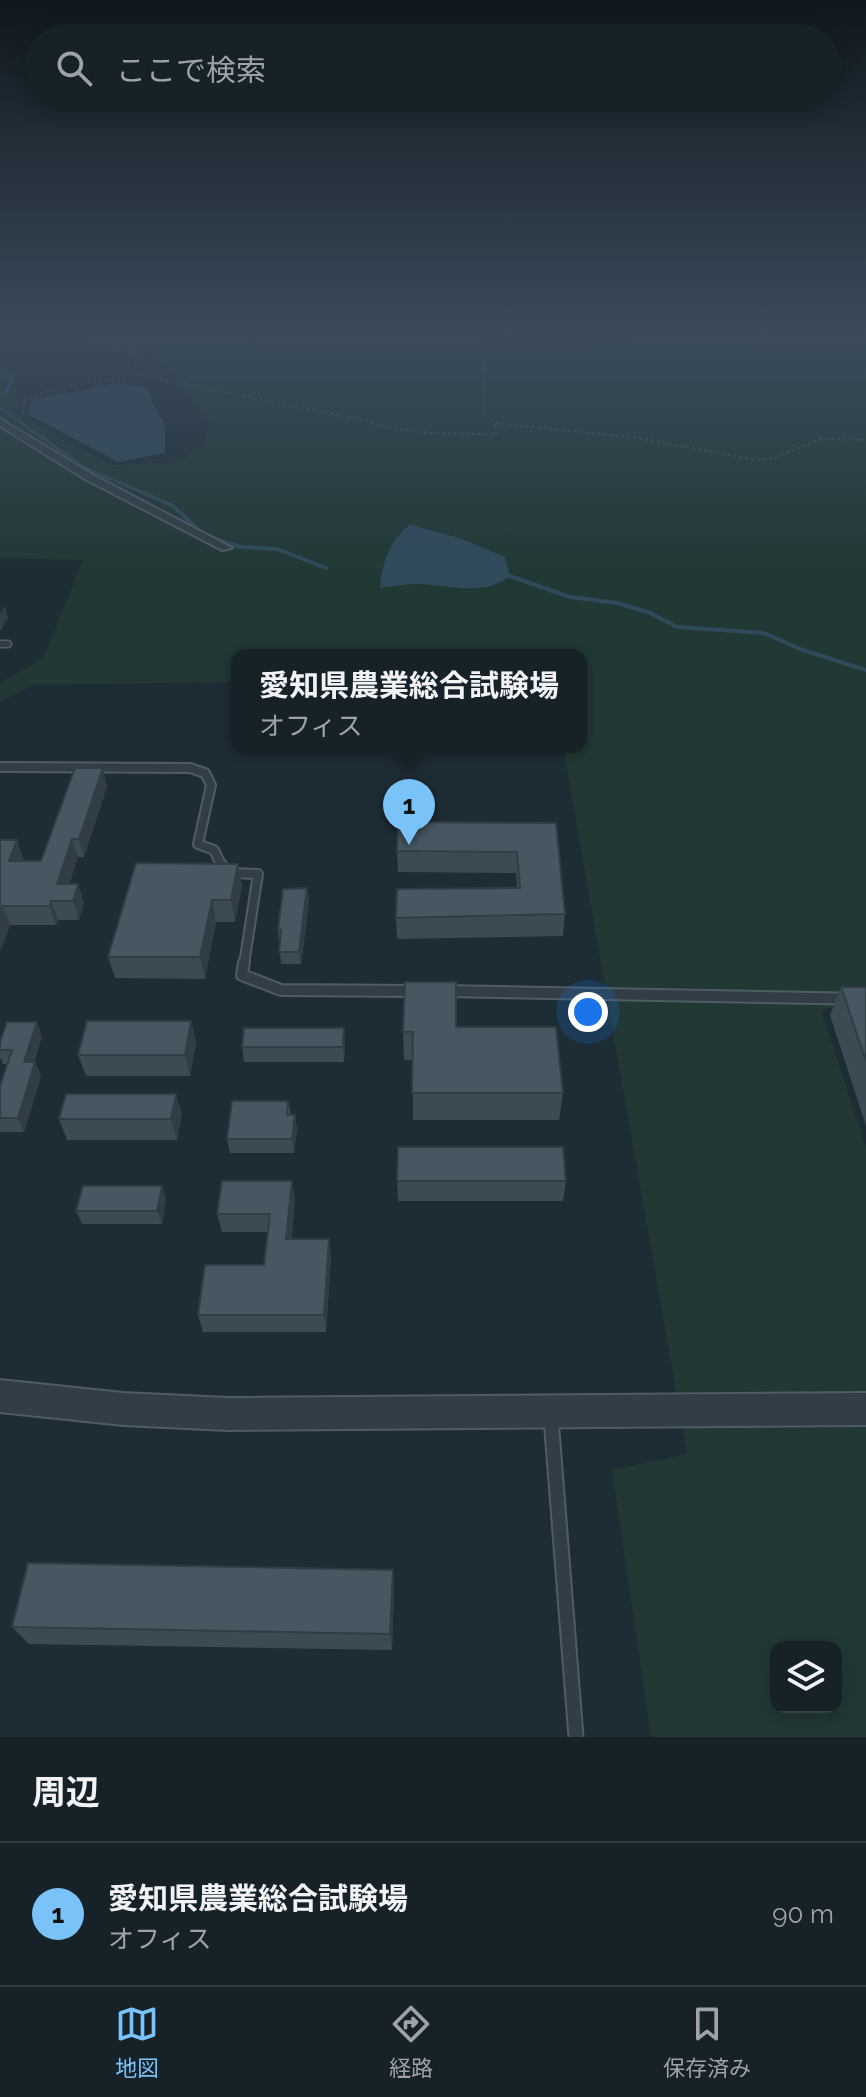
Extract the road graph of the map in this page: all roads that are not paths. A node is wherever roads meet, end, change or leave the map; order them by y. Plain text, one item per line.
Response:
1 (0, 422) edge
2 (226, 548) dead end
3 (0, 767) edge
4 (417, 991) edge
5 (433, 991) edge
6 (866, 999) edge
7 (0, 1396) edge
8 (866, 1409) edge
9 (550, 1413) junction
10 (576, 1737) edge

1 - 2 street
3 - 4 lane
5 - 6 lane
7 - 9 street
8 - 9 street
9 - 10 lane

